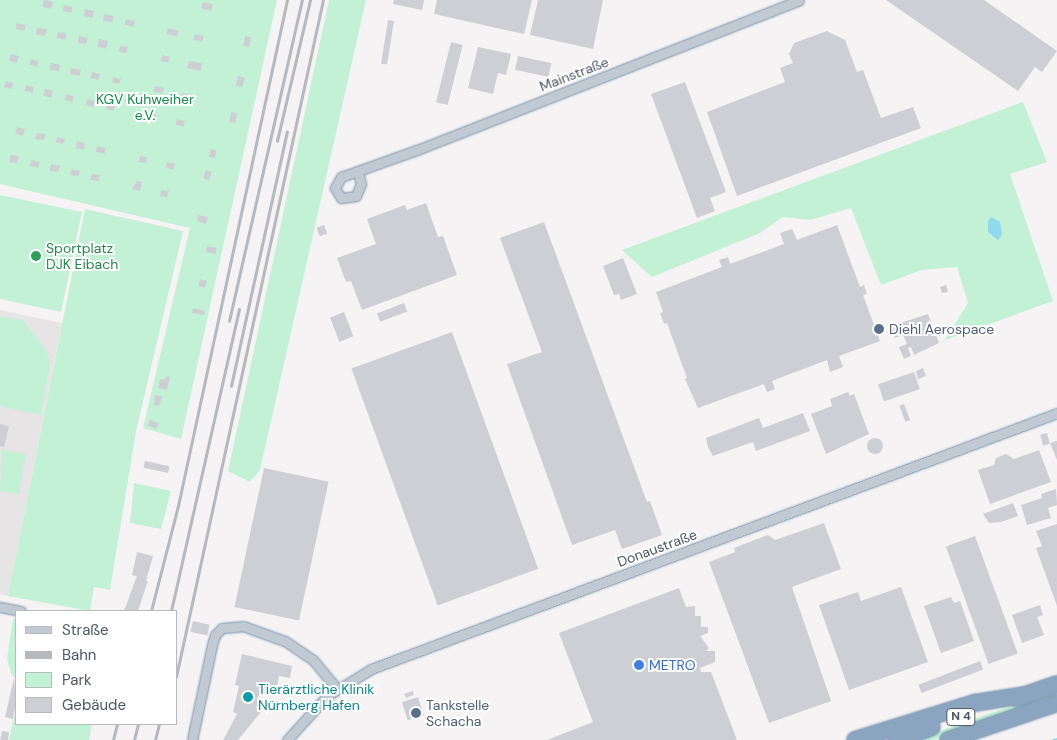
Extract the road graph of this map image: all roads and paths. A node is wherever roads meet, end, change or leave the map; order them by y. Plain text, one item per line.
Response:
1 (799, 0) edge
2 (358, 172) dead end
3 (1057, 413) edge
4 (0, 607) edge
5 (16, 610) edge
6 (1057, 684) edge
7 (337, 689) junction
8 (1025, 695) junction
9 (1057, 703) edge
10 (1025, 714) junction
11 (192, 740) edge
12 (287, 740) edge
13 (855, 740) edge
14 (897, 740) edge
15 (948, 740) edge
16 (975, 740) edge

1 - 2 street, Mainstraße
3 - 7 street, Donaustraße
4 - 5 street
6 - 8 highway, N 4
7 - 11 street
7 - 12 street, Donaustraße
8 - 13 highway
8 - 14 highway, N 4
9 - 10 highway, N 4
10 - 15 highway, N 4
10 - 16 highway

